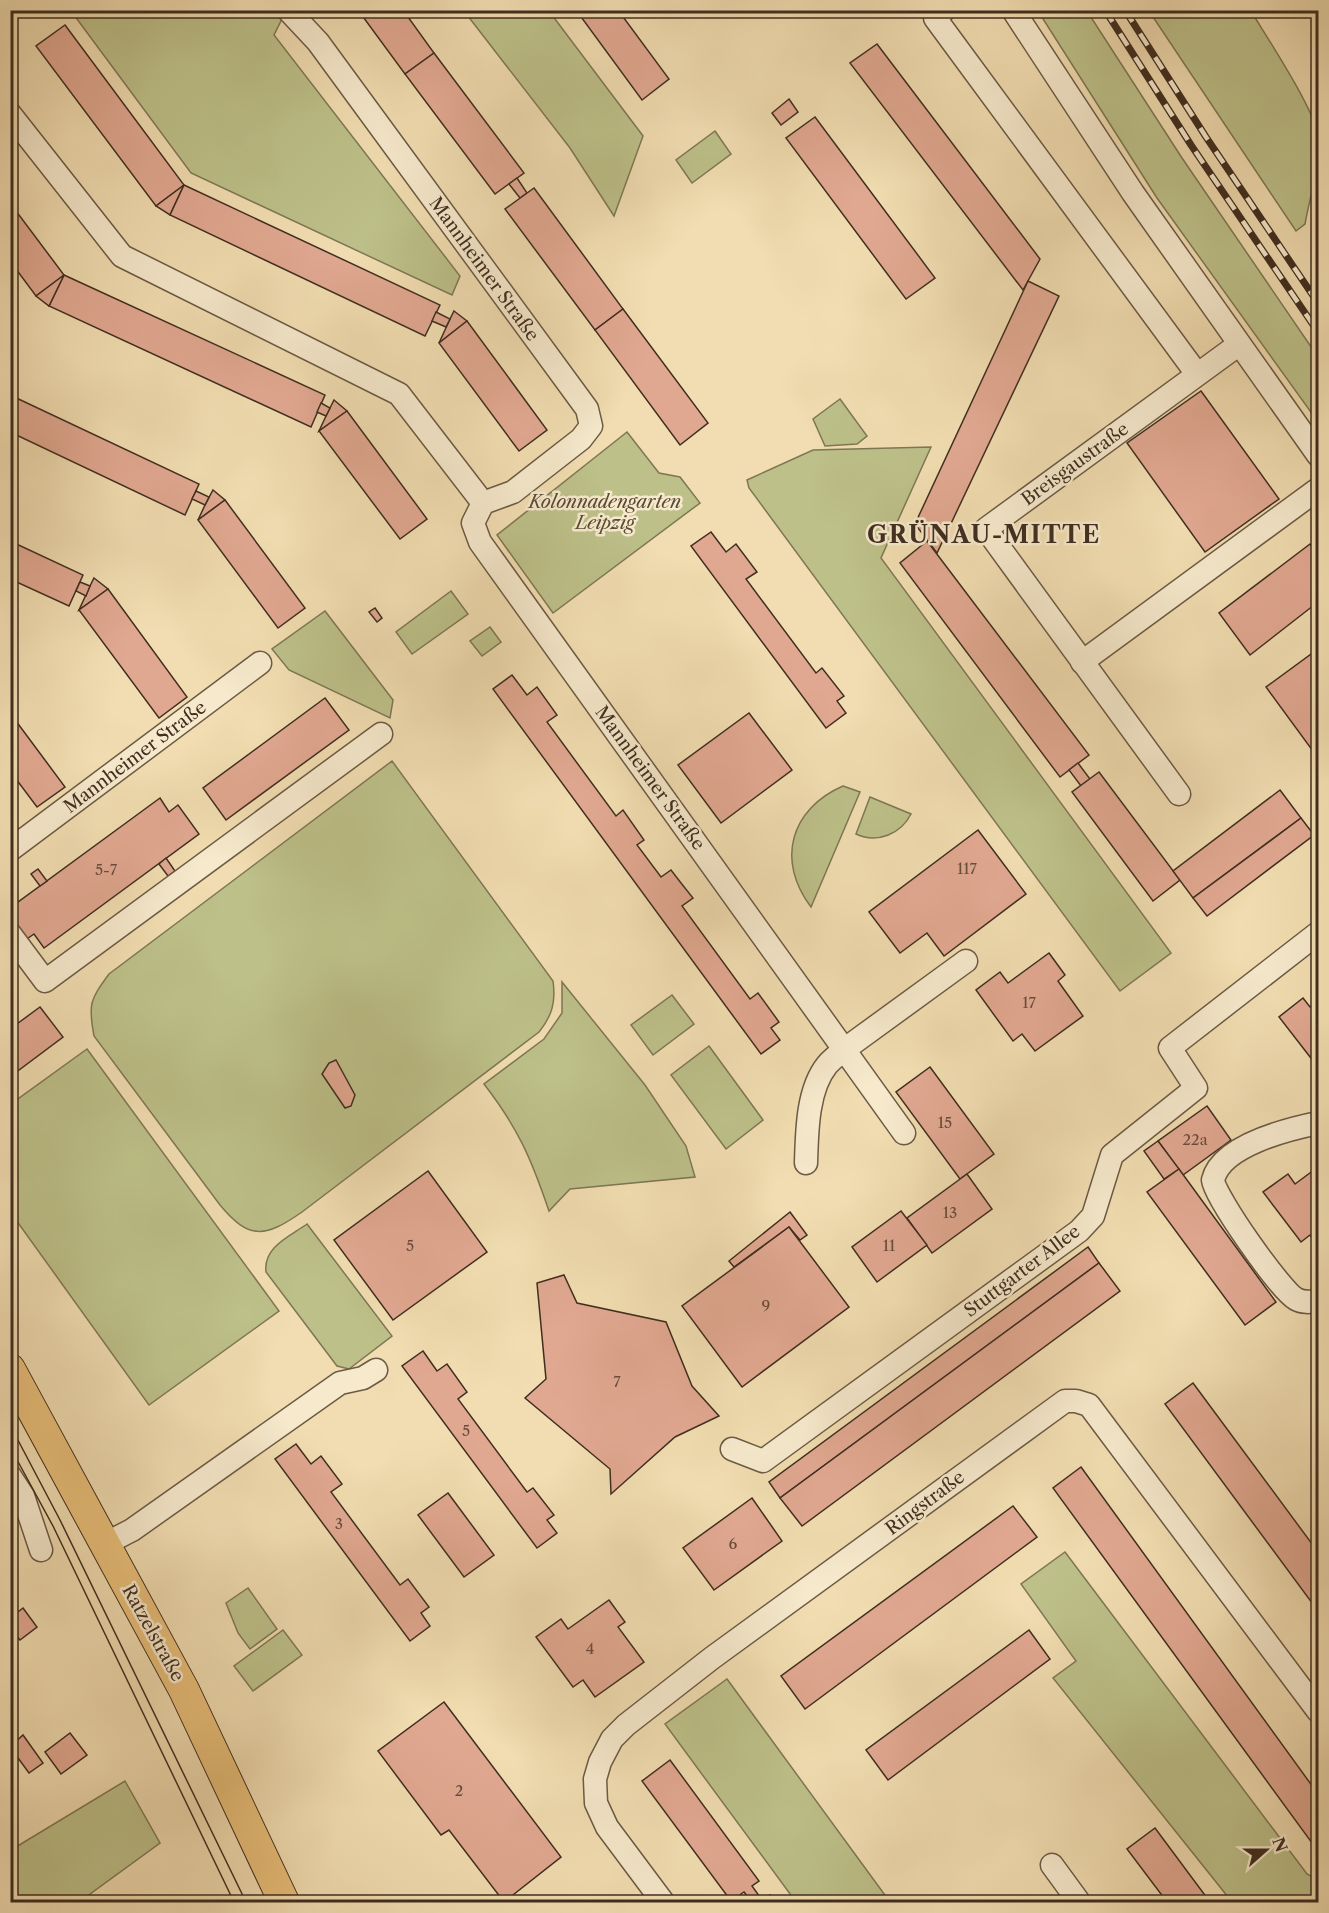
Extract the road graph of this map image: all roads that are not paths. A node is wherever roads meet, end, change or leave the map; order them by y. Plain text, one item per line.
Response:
1 (288, 10) edge
2 (944, 10) edge
3 (1013, 10) edge
4 (10, 114) edge
5 (1238, 345) junction
6 (1197, 374) junction
7 (1318, 455) edge
8 (1318, 489) edge
9 (483, 503) junction
10 (1082, 662) junction
11 (260, 663) dead end
12 (381, 734) dead end
13 (1179, 794) dead end
14 (10, 850) edge
15 (1318, 933) edge
16 (10, 934) edge
17 (966, 961) dead end
18 (845, 1049) junction
19 (1318, 1123) edge
20 (904, 1133) dead end
21 (806, 1163) dead end
22 (1318, 1301) edge
23 (10, 1369) edge
24 (376, 1370) dead end
25 (732, 1449) dead end
26 (10, 1476) edge
27 (105, 1545) junction
28 (41, 1550) dead end
29 (1318, 1711) edge
30 (1052, 1865) dead end
31 (284, 1902) edge
32 (663, 1902) edge
33 (1079, 1902) edge

1 - 9 street, Mannheimer Straße
2 - 6 street
3 - 5 street
4 - 9 street
5 - 6 street, Breisgaustraße
5 - 7 street
6 - 10 street, Breisgaustraße
8 - 10 street
9 - 18 street, Mannheimer Straße
10 - 13 street, Breisgaustraße
11 - 14 street, Mannheimer Straße
12 - 16 street
15 - 25 street, Stuttgarter Allee
17 - 18 street
18 - 20 street, Mannheimer Straße
18 - 21 street
19 - 22 street
23 - 27 main road, Ratzelstraße
24 - 27 street
26 - 28 street
27 - 31 main road, Ratzelstraße
29 - 32 street, Ringstraße
30 - 33 street

